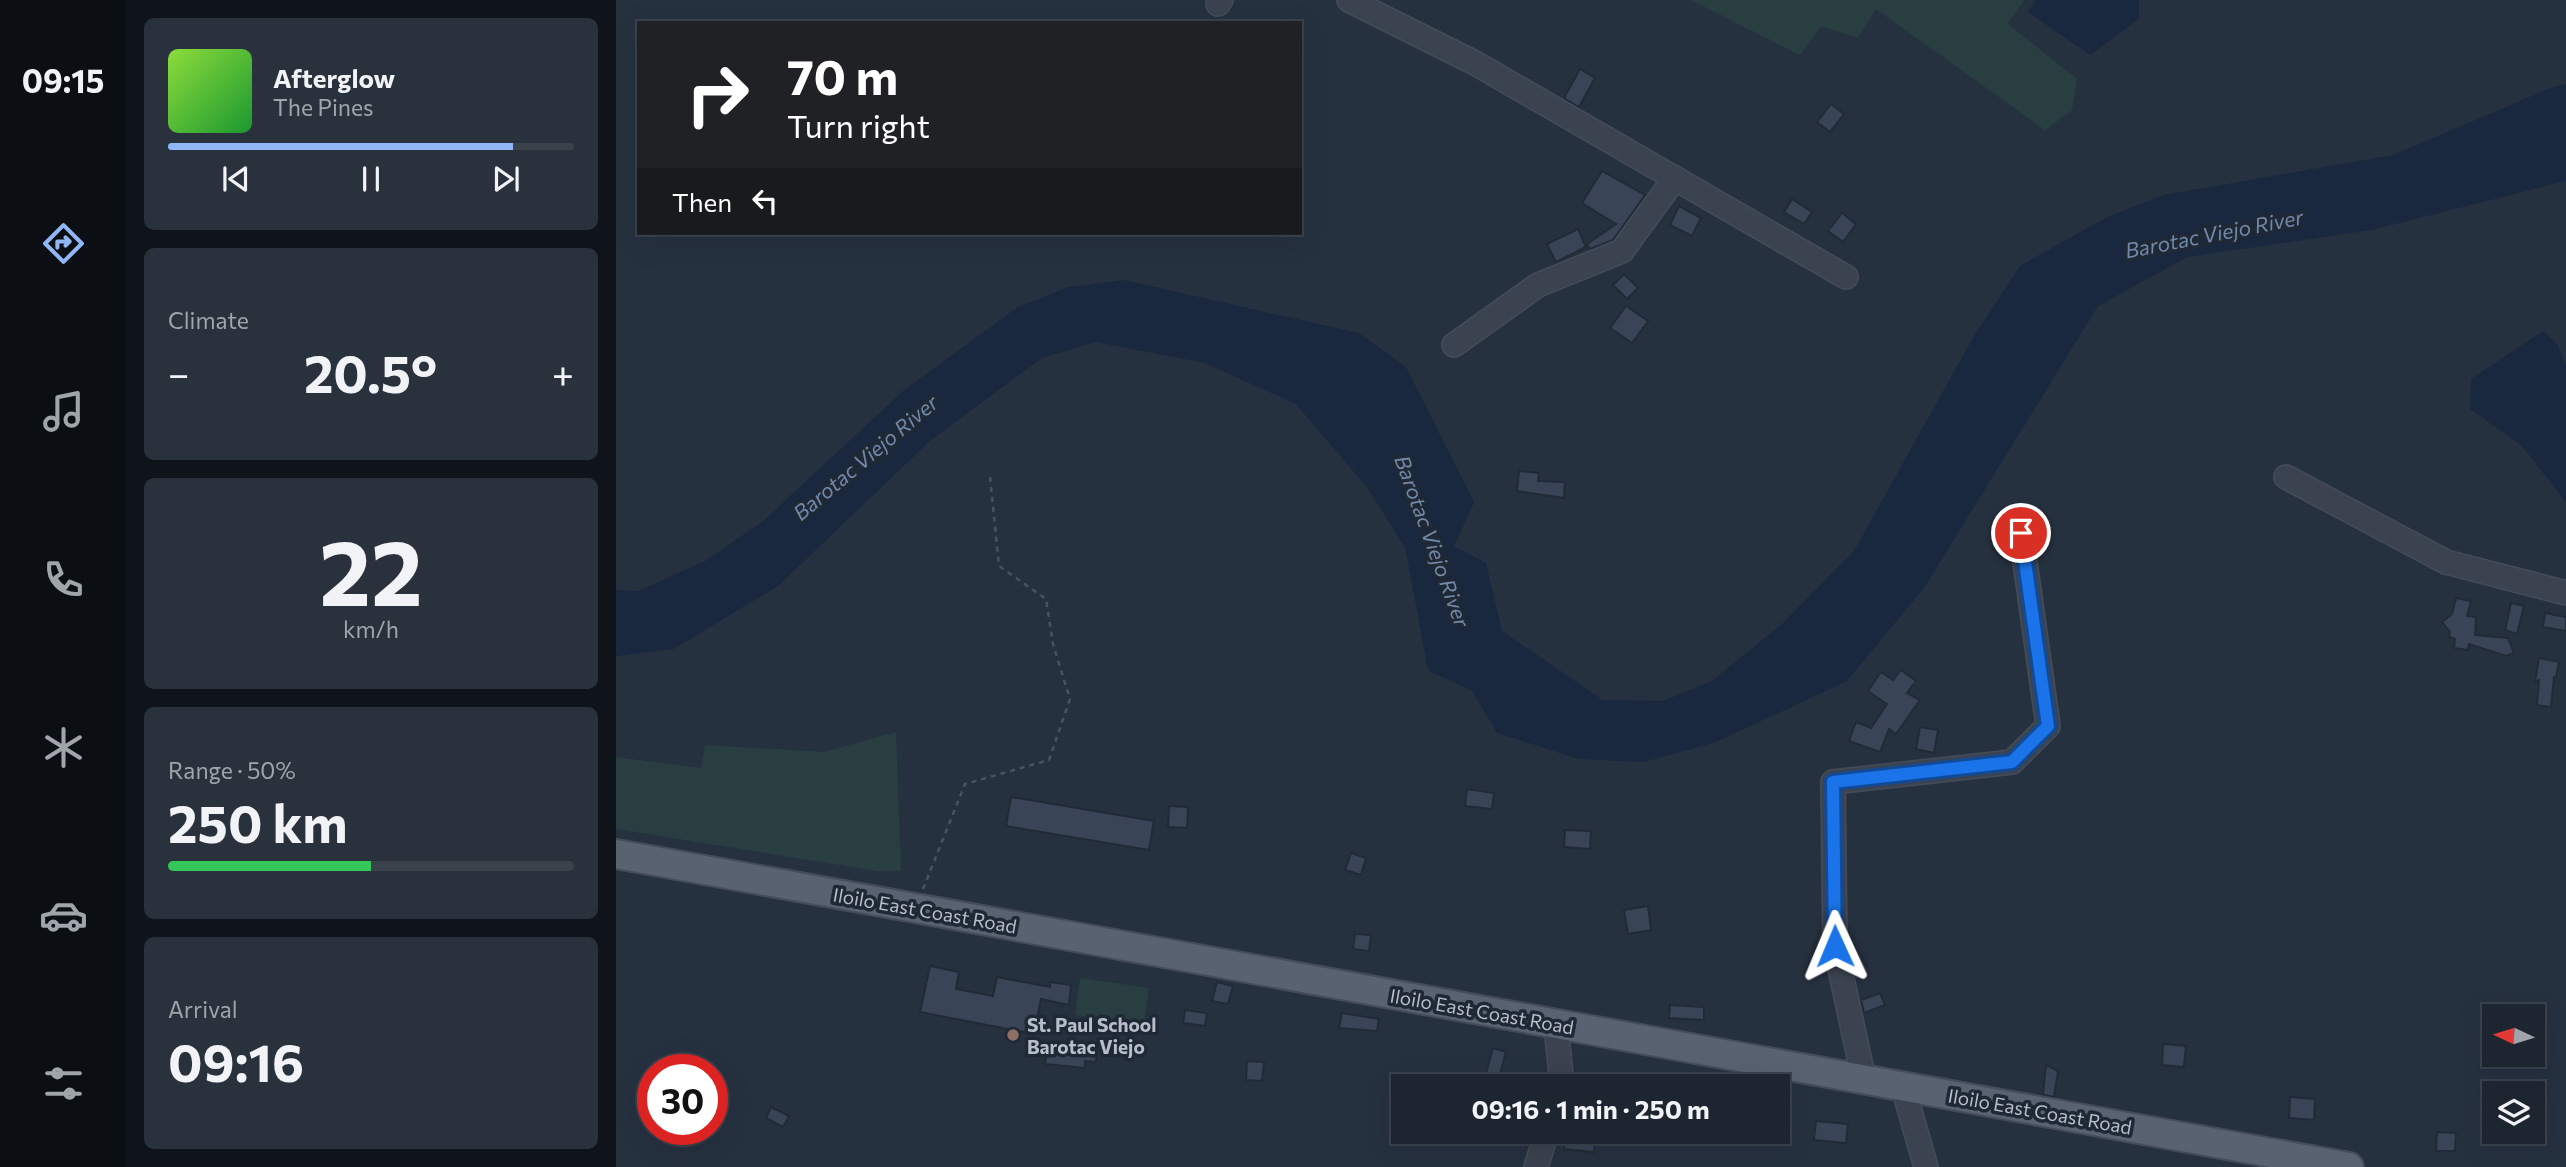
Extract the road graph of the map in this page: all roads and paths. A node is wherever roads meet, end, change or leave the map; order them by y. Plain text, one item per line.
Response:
1 (1349, 0) edge
2 (1675, 178) junction
3 (1846, 277) dead end
4 (1454, 345) dead end
5 (989, 477) dead end
6 (2286, 477) dead end
7 (2021, 533) dead end
8 (2566, 593) edge
9 (616, 854) edge
10 (915, 908) junction
11 (1556, 1024) junction
12 (1561, 1074) edge
13 (1864, 1080) junction
14 (1903, 1087) junction
15 (1543, 1144) edge
16 (1536, 1167) edge
17 (1926, 1167) edge
18 (2349, 1167) edge

1 - 2 street
2 - 3 street
2 - 4 street
5 - 10 path
6 - 8 street
7 - 13 street
9 - 10 main road, Iloilo East Coast Road
10 - 11 main road, Iloilo East Coast Road
11 - 12 street
11 - 13 main road, Iloilo East Coast Road
13 - 14 main road, Iloilo East Coast Road
14 - 17 street
14 - 18 main road, Iloilo East Coast Road
15 - 16 street

